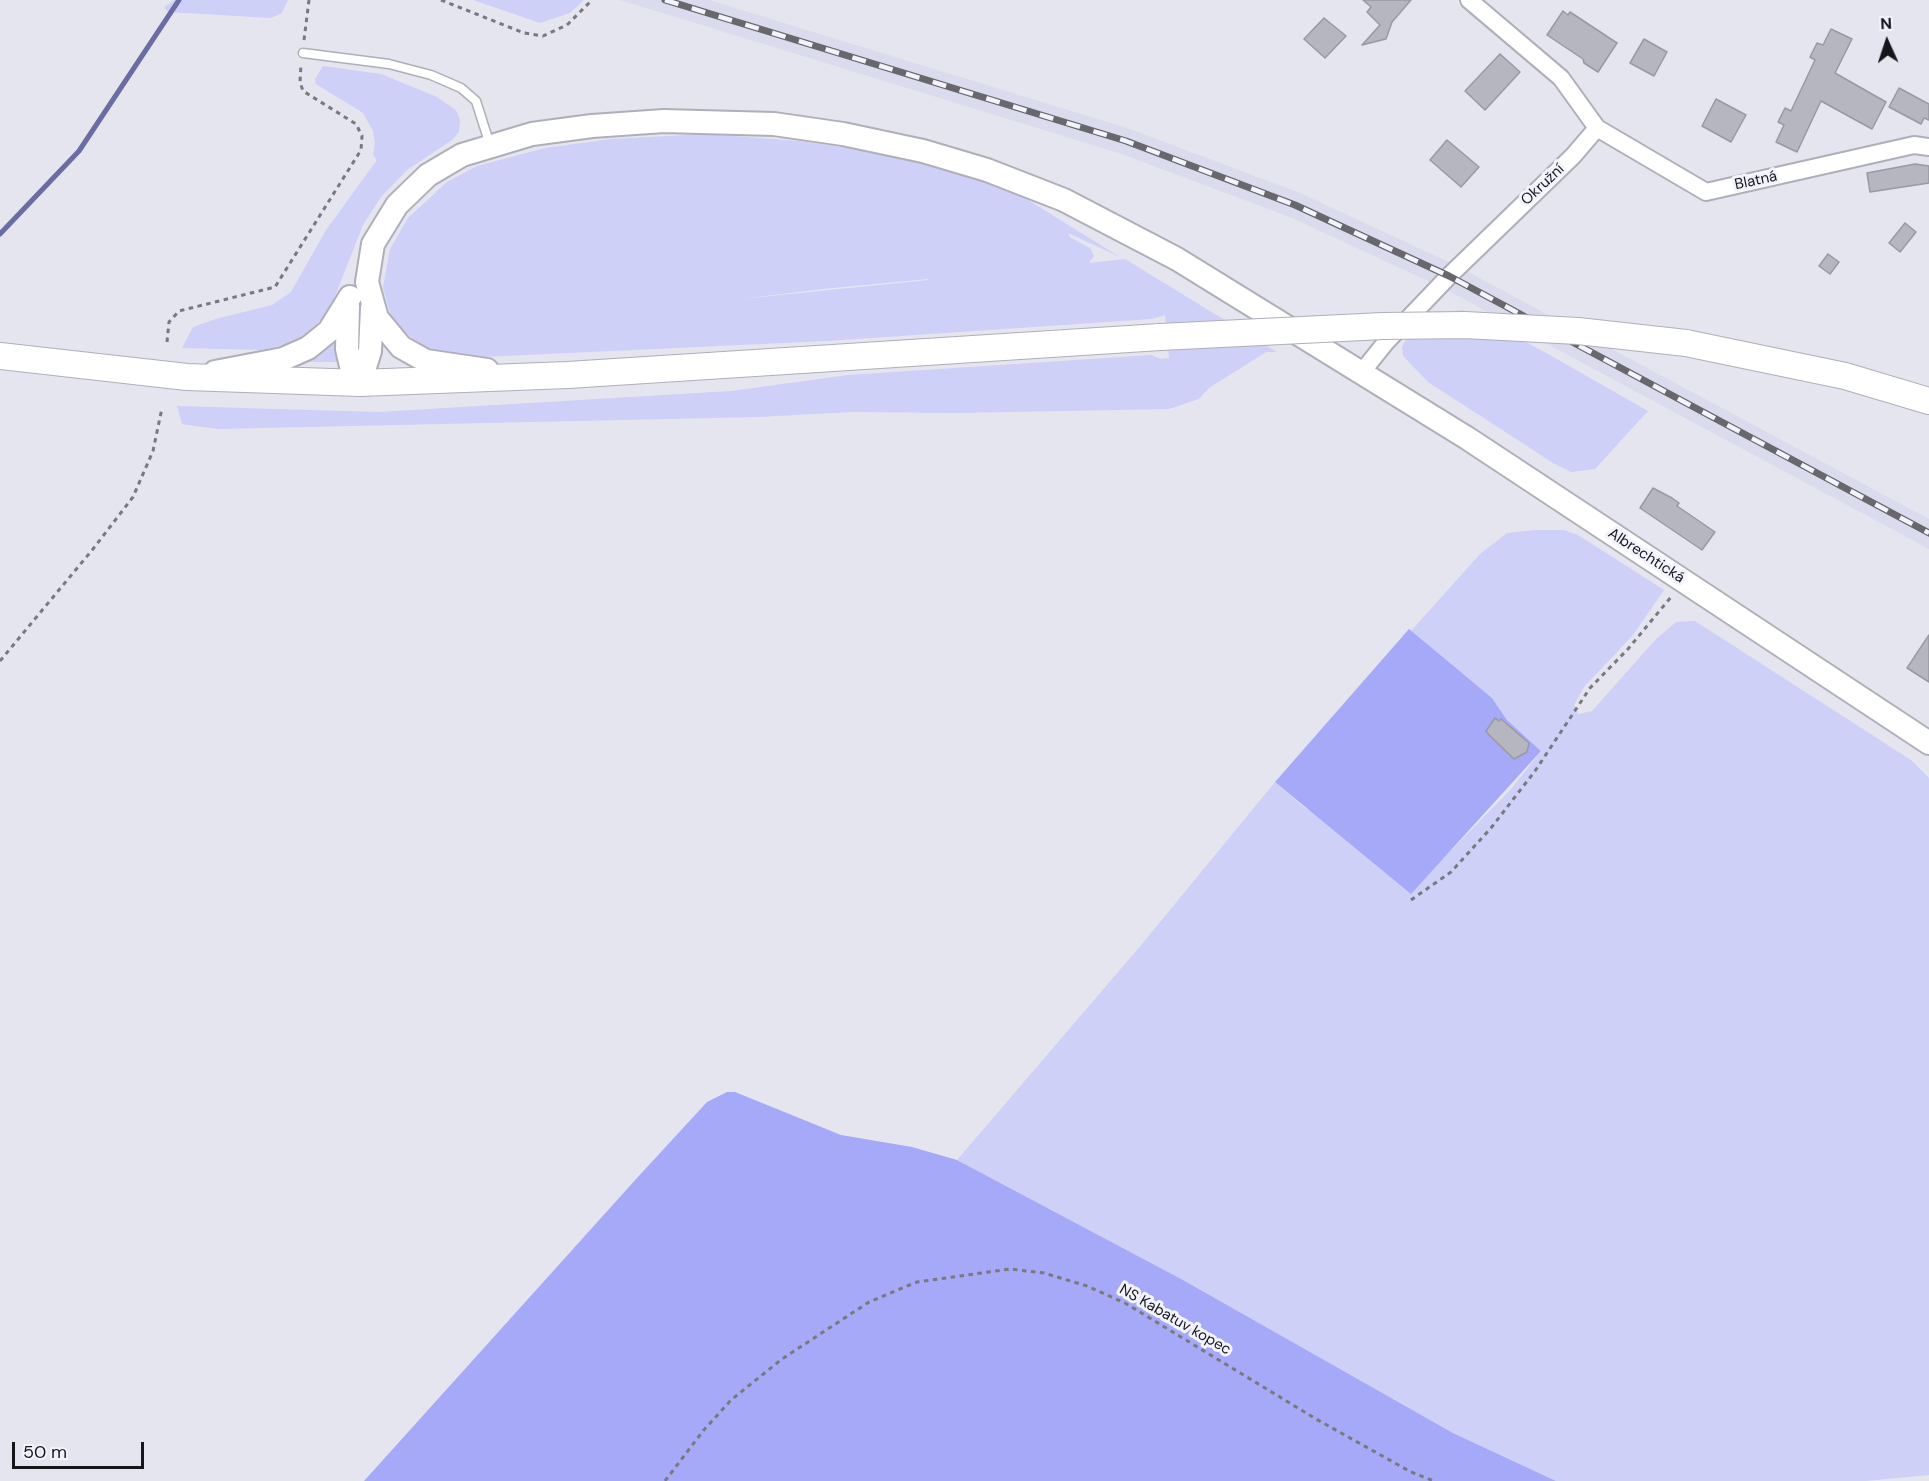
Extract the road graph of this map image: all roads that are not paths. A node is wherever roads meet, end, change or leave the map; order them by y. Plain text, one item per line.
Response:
1 (1469, 0) edge
2 (303, 53) road end
3 (1597, 128) junction
4 (490, 145) junction
5 (1929, 147) edge
6 (373, 244) junction
7 (350, 297) junction
8 (372, 307) junction
9 (0, 356) edge
10 (1362, 372) junction
11 (568, 375) junction
12 (187, 377) junction
13 (360, 383) junction
14 (1929, 401) edge
15 (1929, 743) edge

1 - 3 street
2 - 4 lane
3 - 5 street, Blatná
3 - 10 street, Okružní
4 - 6 main road, Albrechtická
4 - 10 main road, Albrechtická
6 - 7 main road, Albrechtická
6 - 8 main road
7 - 12 main road
7 - 13 main road
8 - 11 main road
8 - 13 main road
9 - 12 main road
10 - 15 main road, Albrechtická
11 - 13 main road
11 - 14 main road, bridge
12 - 13 main road

